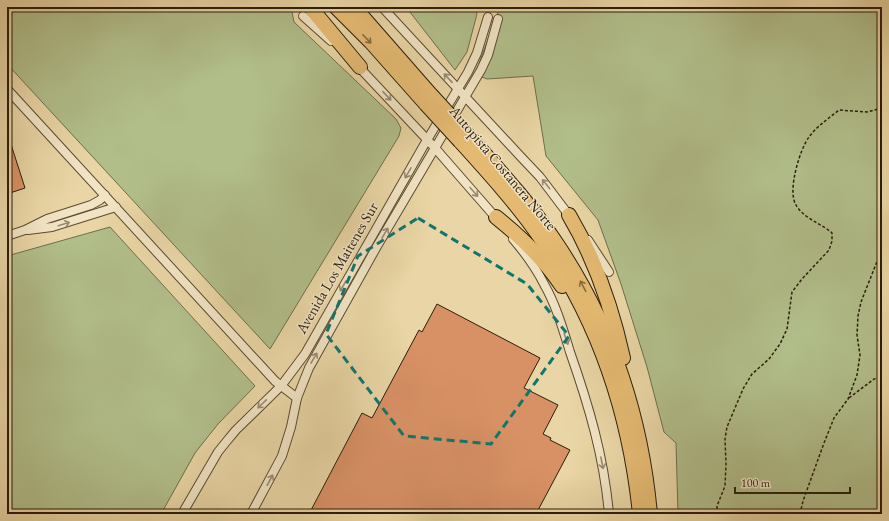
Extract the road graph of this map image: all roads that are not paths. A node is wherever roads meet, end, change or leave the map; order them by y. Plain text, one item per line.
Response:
1 (336, 7) edge
2 (354, 7) edge
3 (382, 7) edge
4 (307, 12) edge
5 (488, 17) dead end
6 (498, 19) dead end
7 (360, 67) joint
8 (7, 89) edge
9 (458, 89) junction
10 (465, 97) junction
11 (429, 99) junction
12 (463, 137) junction
13 (427, 140) junction
14 (435, 148) junction
15 (105, 195) junction
16 (116, 207) junction
17 (569, 215) junction
18 (496, 217) junction
19 (25, 230) junction
20 (7, 236) edge
21 (368, 243) junction
22 (376, 248) junction
23 (609, 272) dead end
24 (608, 366) junction
25 (281, 386) junction
26 (297, 398) junction
27 (630, 400) junction
28 (182, 514) edge
29 (251, 514) edge
30 (609, 514) edge
31 (640, 514) edge
32 (650, 514) edge

1 -> 11 highway, Autopista Costanera Norte
2 - 11 highway, Autopista Costanera Norte
9 -> 3 street
4 - 7 highway
5 - 9 street, Avenida Los Maitenes Sur
6 - 10 street
7 -> 13 street
8 - 15 street
9 - 10 street
9 - 13 street, Avenida Los Maitenes Sur
10 - 14 street
17 -> 10 street
11 - 12 highway, Autopista Costanera Norte, bridge
12 - 24 highway, Autopista Costanera Norte
27 -> 12 highway, Autopista Costanera Norte
13 - 14 street
13 -> 21 street, Avenida Los Maitenes Sur
14 -> 18 street
22 -> 14 street
15 - 16 street
15 - 19 street
19 -> 16 street
16 - 25 street
17 - 23 street
17 - 27 highway
18 - 24 highway
18 -> 30 street
19 - 20 street
21 - 22 street
21 -> 25 street, Avenida Los Maitenes Sur
26 -> 22 street
24 - 31 highway, Autopista Costanera Norte
25 - 26 street
25 -> 28 street, Avenida Los Maitenes Sur
29 -> 26 street
27 - 32 highway, Autopista Costanera Norte

